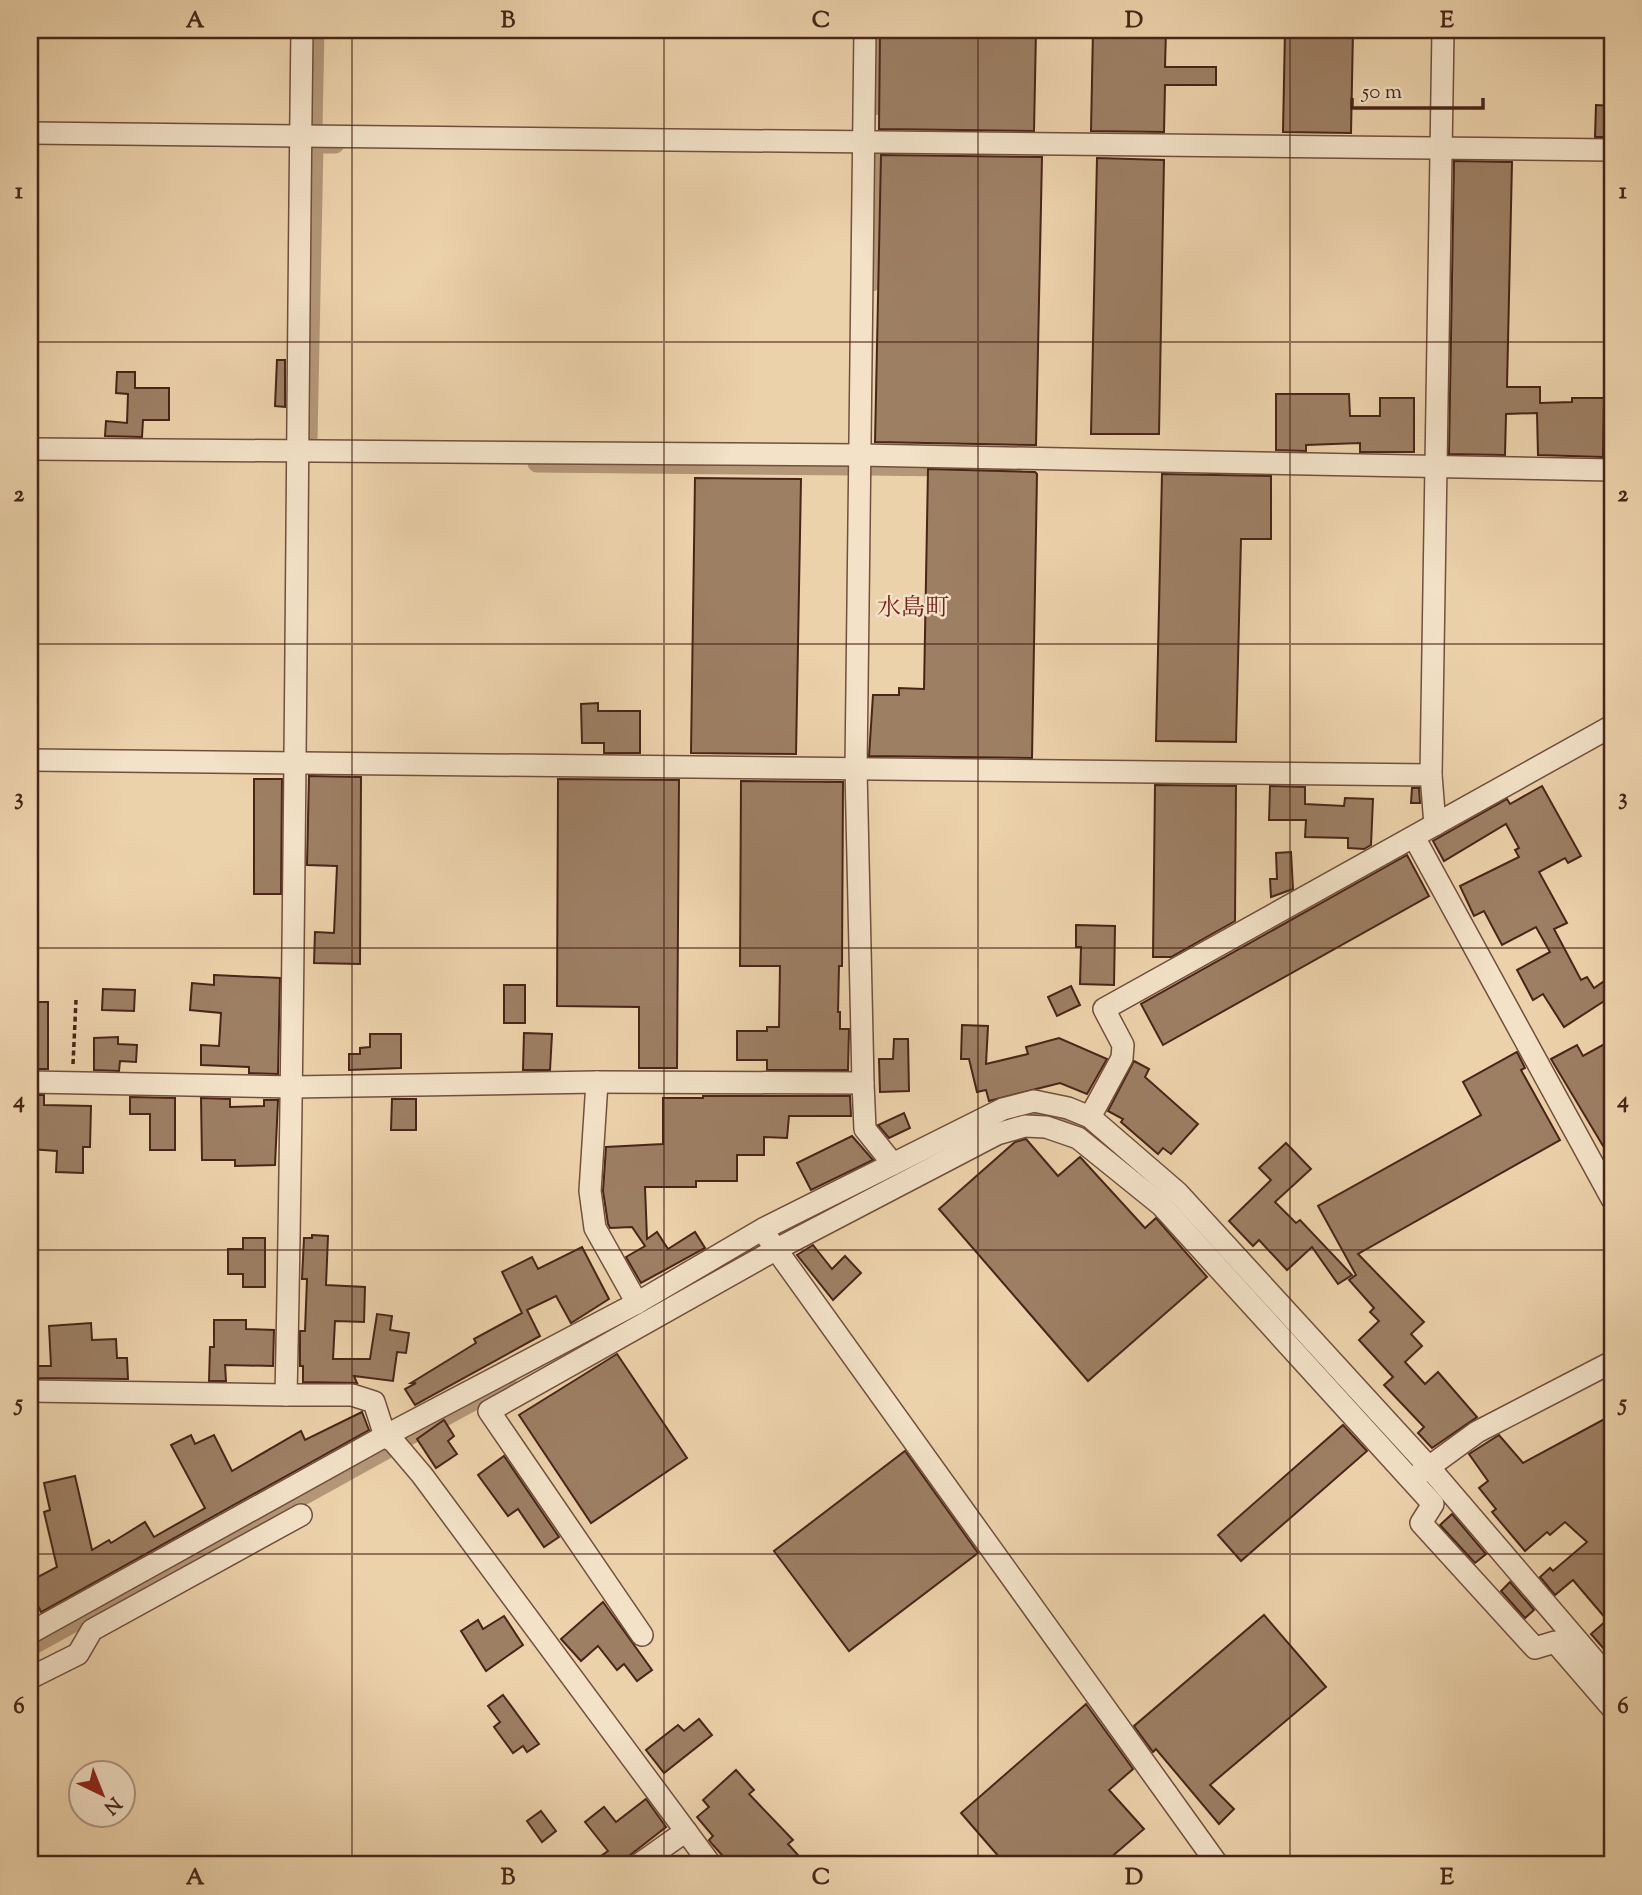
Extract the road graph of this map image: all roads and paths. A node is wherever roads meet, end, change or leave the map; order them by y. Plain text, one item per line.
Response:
1 (302, 30) edge
2 (865, 30) edge
3 (1443, 30) edge
4 (30, 133) edge
5 (301, 135) junction
6 (864, 140) junction
7 (1440, 147) junction
8 (1612, 150) edge
9 (30, 449) edge
10 (296, 452) junction
11 (861, 455) junction
12 (1438, 467) junction
13 (1612, 470) edge
14 (1612, 726) edge
15 (30, 760) edge
16 (293, 763) junction
17 (856, 769) junction
18 (1432, 775) junction
19 (1435, 825) junction
20 (1414, 837) junction
21 (76, 1000) dead end
22 (30, 1082) edge
23 (72, 1082) junction
24 (597, 1082) junction
25 (863, 1083) junction
26 (293, 1087) junction
27 (1052, 1116) junction
28 (1090, 1117) junction
29 (893, 1164) junction
30 (1612, 1199) edge
31 (763, 1229) junction
32 (775, 1251) junction
33 (637, 1303) junction
34 (1612, 1362) edge
35 (30, 1391) edge
36 (286, 1395) junction
37 (385, 1436) junction
38 (1420, 1473) junction
39 (301, 1515) dead end
40 (30, 1633) edge
41 (642, 1635) dead end
42 (30, 1678) edge
43 (1612, 1681) edge
44 (1612, 1708) edge
45 (686, 1830) junction
46 (639, 1865) edge
47 (711, 1865) edge
48 (1218, 1865) edge

1 - 5 street
2 - 6 street
3 - 7 street
4 - 5 street
5 - 6 street
5 - 10 street
6 - 7 street
6 - 11 street
7 - 8 street
7 - 12 street
9 - 10 street
10 - 11 street
10 - 16 street
11 - 12 street
11 - 17 street
12 - 13 street
12 - 18 street
14 - 19 street
15 - 16 street
16 - 17 street
16 - 26 street
17 - 18 street
17 - 25 street
18 - 19 street
19 - 20 street
20 - 28 street
20 - 30 street
21 - 23 path
22 - 23 street
23 - 26 street
24 - 25 street
24 - 26 street
24 - 33 street
25 - 29 street
26 - 36 street
27 - 28 street
27 - 29 street
27 - 32 street
27 - 38 street
28 - 38 street
29 - 31 street
31 - 32 street
31 - 33 street
32 - 41 street
32 - 48 street
33 - 37 street
34 - 38 street
35 - 36 street
36 - 37 street
37 - 40 street
37 - 45 street
38 - 43 street
38 - 44 street
39 - 42 street
45 - 46 street
45 - 47 street

